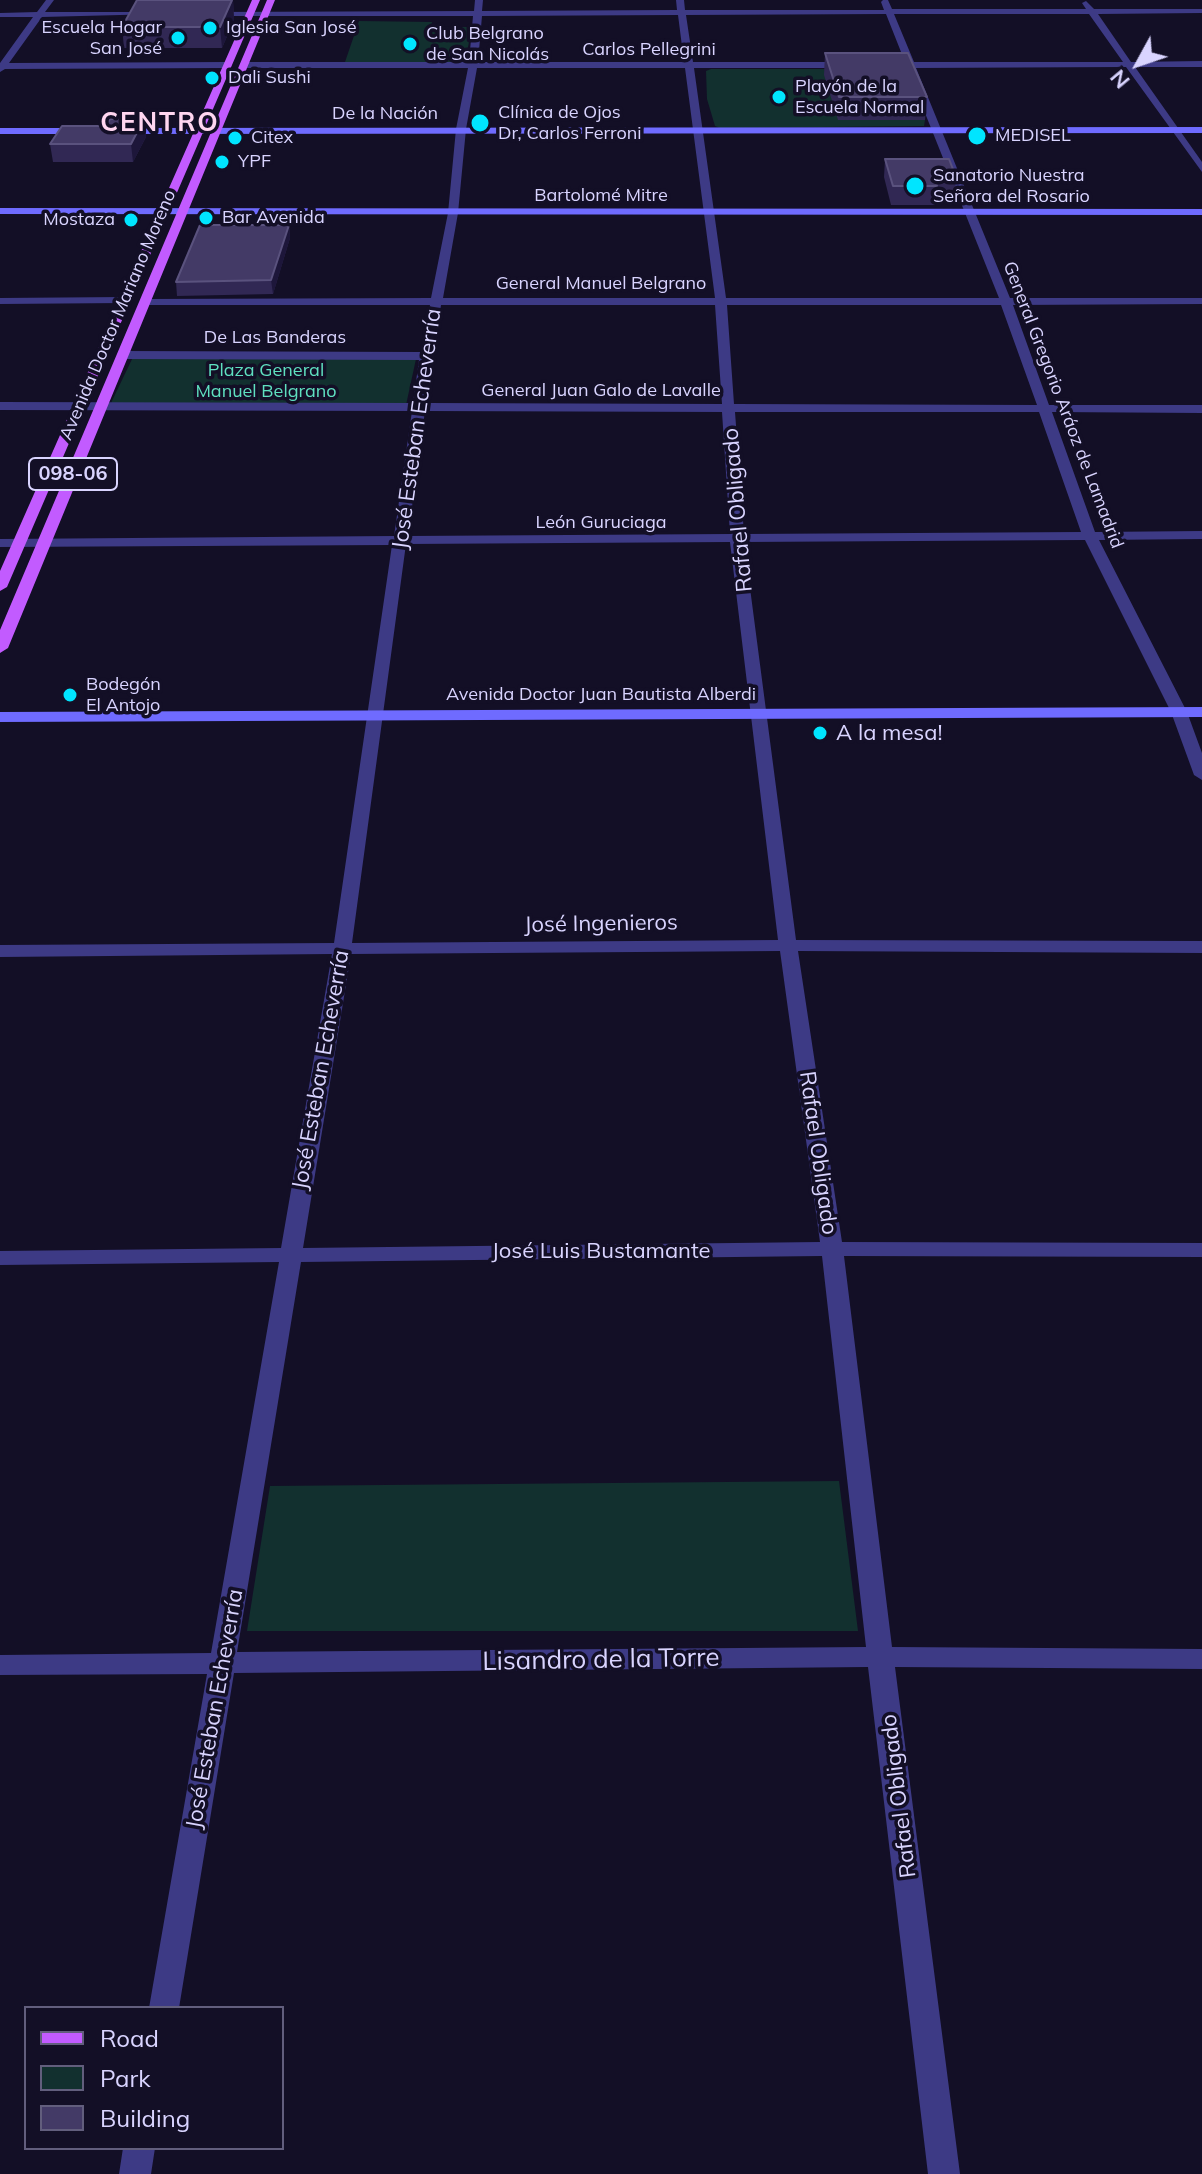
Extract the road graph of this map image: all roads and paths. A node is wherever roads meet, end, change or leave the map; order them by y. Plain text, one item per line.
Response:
1 (50, 0) edge
2 (256, 0) edge
3 (271, 0) edge
4 (479, 0) edge
5 (680, 0) edge
6 (884, 0) edge
7 (1084, 0) edge
8 (1090, 11) junction
9 (1202, 11) edge
10 (889, 13) junction
11 (160, 14) edge
12 (190, 14) edge
13 (250, 14) junction
14 (265, 14) junction
15 (682, 14) junction
16 (0, 15) edge
17 (39, 15) junction
18 (476, 15) junction
19 (1131, 64) junction
20 (1202, 64) edge
21 (228, 65) junction
22 (245, 65) junction
23 (862, 65) edge
24 (878, 65) edge
25 (910, 65) junction
26 (688, 66) junction
27 (1, 67) edge
28 (473, 67) junction
29 (461, 129) junction
30 (199, 130) junction
31 (218, 130) junction
32 (1175, 130) junction
33 (1202, 130) edge
34 (0, 131) edge
35 (92, 131) edge
36 (107, 131) edge
37 (938, 131) junction
38 (698, 132) junction
39 (1202, 169) edge
40 (0, 211) edge
41 (163, 211) junction
42 (182, 212) junction
43 (709, 212) junction
44 (971, 212) junction
45 (1202, 212) edge
46 (453, 213) junction
47 (124, 300) junction
48 (0, 301) edge
49 (1202, 301) edge
50 (147, 302) junction
51 (436, 302) junction
52 (721, 302) junction
53 (1006, 302) junction
54 (123, 355) junction
55 (426, 356) junction
56 (0, 406) edge
57 (77, 406) junction
58 (101, 406) junction
59 (418, 409) junction
60 (1202, 409) edge
61 (730, 410) junction
62 (1046, 410) junction
63 (1089, 534) junction
64 (1202, 535) edge
65 (737, 540) junction
66 (400, 542) junction
67 (0, 543) edge
68 (20, 543) junction
69 (45, 543) junction
70 (0, 587) edge
71 (0, 648) edge
72 (1179, 712) junction
73 (1202, 712) edge
74 (374, 715) junction
75 (760, 715) junction
76 (0, 717) edge
77 (1202, 775) edge
78 (788, 945) junction
79 (1202, 947) edge
80 (0, 951) edge
81 (342, 951) junction
82 (832, 1249) junction
83 (1202, 1250) edge
84 (290, 1254) junction
85 (0, 1258) edge
86 (882, 1657) junction
87 (1202, 1659) edge
88 (223, 1664) junction
89 (0, 1665) edge
90 (164, 2006) edge
91 (139, 2150) edge
92 (135, 2174) edge
93 (944, 2174) edge

1 - 17 street
2 - 13 main road, 098-06
3 - 14 main road, 098-06
4 - 18 street, José Esteban Echeverría
5 - 15 street, Rafael Obligado
6 - 10 street, General Gregorio Aráoz de Lamadrid
7 - 8 street
8 - 9 street
8 - 10 street
8 - 19 street
10 - 15 street
10 - 25 street, General Gregorio Aráoz de Lamadrid
11 - 17 street
12 - 13 street
13 - 14 street
13 - 21 main road, 098-06
14 - 18 street
14 - 22 main road, 098-06
15 - 18 street
15 - 26 street, Rafael Obligado
16 - 17 street
17 - 27 street
18 - 28 street, José Esteban Echeverría
19 - 20 street
19 - 25 street
19 - 32 street
21 - 22 street, Carlos Pellegrini
21 - 27 street, Carlos Pellegrini
21 - 30 main road, 098-06
22 - 28 street, Carlos Pellegrini
22 - 31 main road, 098-06
23 - 26 street, Carlos Pellegrini
24 - 25 street
25 - 37 street, General Gregorio Aráoz de Lamadrid
26 - 28 street, Carlos Pellegrini
26 - 38 street, Rafael Obligado
28 - 29 street, José Esteban Echeverría
29 - 31 street, De la Nación
29 - 38 street, De la Nación
29 - 46 street, José Esteban Echeverría
30 - 31 street, De la Nación
30 - 36 street, De la Nación
30 - 41 main road, Avenida Doctor Mariano Moreno / 098-06
31 - 42 main road, Avenida Doctor Mariano Moreno / 098-06
32 - 33 street, De la Nación
32 - 37 street, De la Nación
32 - 39 street
34 - 35 street
37 - 38 street, De la Nación
37 - 44 street, General Gregorio Aráoz de Lamadrid
38 - 43 street, Rafael Obligado
40 - 41 street, Bartolomé Mitre
41 - 42 street, Bartolomé Mitre
41 - 47 main road, Avenida Doctor Mariano Moreno / 098-06
42 - 46 street, Bartolomé Mitre
42 - 50 main road, Avenida Doctor Mariano Moreno / 098-06
43 - 44 street, Bartolomé Mitre
43 - 46 street, Bartolomé Mitre
43 - 52 street, Rafael Obligado
44 - 45 street, Bartolomé Mitre
44 - 53 street, General Gregorio Aráoz de Lamadrid
46 - 51 street, José Esteban Echeverría
47 - 48 street, General Manuel Belgrano
47 - 50 street, General Manuel Belgrano
47 - 57 main road, Avenida Doctor Mariano Moreno / 098-06
49 - 53 street, General Manuel Belgrano
50 - 51 street, General Manuel Belgrano
50 - 54 main road, Avenida Doctor Mariano Moreno / 098-06
51 - 52 street, General Manuel Belgrano
51 - 55 street, José Esteban Echeverría
52 - 53 street, General Manuel Belgrano
52 - 61 street, Rafael Obligado
53 - 62 street, General Gregorio Aráoz de Lamadrid
54 - 55 street, De Las Banderas
54 - 58 main road, Avenida Doctor Mariano Moreno / 098-06
55 - 59 street, José Esteban Echeverría
56 - 57 street, General Juan Galo de Lavalle
57 - 58 street, General Juan Galo de Lavalle
57 - 68 main road, Avenida Doctor Mariano Moreno / 098-06
58 - 59 street, General Juan Galo de Lavalle
58 - 69 main road, Avenida Doctor Mariano Moreno / 098-06
59 - 61 street, General Juan Galo de Lavalle
59 - 66 street, José Esteban Echeverría
60 - 62 street, General Juan Galo de Lavalle
61 - 62 street, General Juan Galo de Lavalle
61 - 65 street, Rafael Obligado
62 - 63 street, General Gregorio Aráoz de Lamadrid
63 - 64 street, León Guruciaga
63 - 65 street, León Guruciaga
63 - 72 street, General Gregorio Aráoz de Lamadrid
65 - 66 street, León Guruciaga
65 - 75 street, Rafael Obligado
66 - 69 street, León Guruciaga
66 - 74 street, José Esteban Echeverría
67 - 68 street, León Guruciaga
68 - 69 street, León Guruciaga
68 - 70 main road, Avenida Doctor Mariano Moreno / 098-06
69 - 71 main road, Avenida Doctor Mariano Moreno / 098-06
72 - 73 street, Avenida Doctor Juan Bautista Alberdi
72 - 75 street, Avenida Doctor Juan Bautista Alberdi
72 - 77 street, General Gregorio Aráoz de Lamadrid
74 - 75 street, Avenida Doctor Juan Bautista Alberdi
74 - 76 street, Avenida Doctor Juan Bautista Alberdi
74 - 81 street, José Esteban Echeverría
75 - 78 street, Rafael Obligado
78 - 79 street, José Ingenieros
78 - 81 street, José Ingenieros
78 - 82 street, Rafael Obligado
80 - 81 street, José Ingenieros
81 - 84 street, José Esteban Echeverría
82 - 83 street, José Luis Bustamante
82 - 84 street, José Luis Bustamante
82 - 86 street, Rafael Obligado
84 - 85 street, José Luis Bustamante
84 - 88 street, José Esteban Echeverría
86 - 87 street, Lisandro de la Torre
86 - 88 street, Lisandro de la Torre
86 - 93 street, Rafael Obligado
88 - 89 street, Lisandro de la Torre
88 - 90 street, José Esteban Echeverría
91 - 92 street

